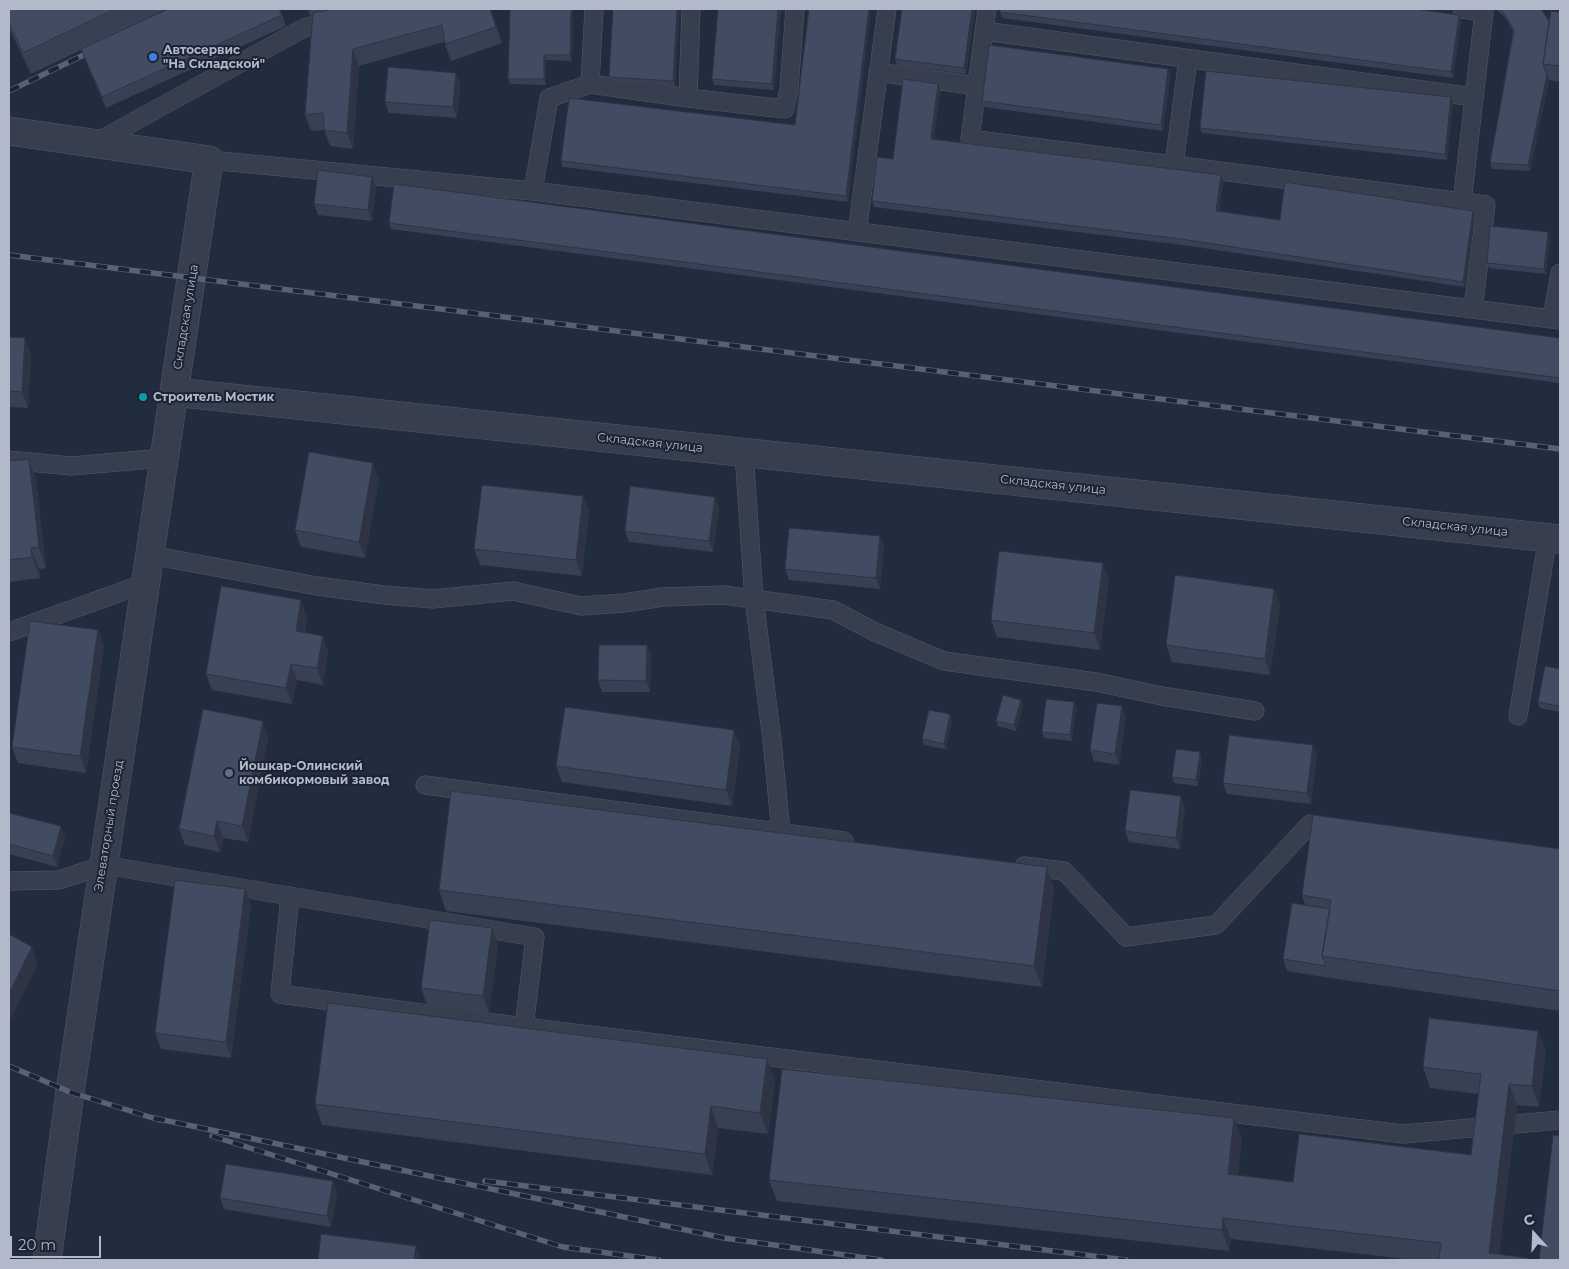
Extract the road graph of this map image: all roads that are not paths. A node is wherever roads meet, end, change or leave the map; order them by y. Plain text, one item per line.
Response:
1 (594, 9) edge
2 (691, 9) edge
3 (795, 9) edge
4 (887, 9) edge
5 (987, 9) edge
6 (1462, 9) edge
7 (352, 17) edge
8 (984, 31) junction
9 (1188, 58) junction
10 (878, 72) junction
11 (590, 84) junction
12 (977, 86) junction
13 (1474, 97) junction
14 (688, 98) junction
15 (9, 131) edge
16 (95, 143) junction
17 (209, 160) junction
18 (1174, 165) junction
19 (533, 191) junction
20 (1462, 202) junction
21 (857, 232) junction
22 (1560, 273) edge
23 (1473, 308) junction
24 (1556, 319) edge
25 (174, 392) junction
26 (744, 453) junction
27 (164, 458) junction
28 (9, 460) edge
29 (1554, 538) edge
30 (150, 554) junction
31 (146, 583) junction
32 (754, 599) junction
33 (9, 632) edge
34 (1255, 711) dead end
35 (1518, 716) dead end
36 (425, 785) dead end
37 (1349, 830) edge
38 (781, 833) junction
39 (859, 843) edge
40 (1005, 863) edge
41 (104, 865) junction
42 (9, 882) edge
43 (290, 896) junction
44 (524, 1027) junction
45 (1560, 1120) edge
46 (47, 1260) edge

1 - 11 lane
2 - 14 lane
3 - 14 lane
4 - 10 lane
5 - 8 lane
6 - 13 lane
7 - 16 lane
8 - 9 lane
8 - 12 lane
9 - 13 lane
9 - 18 lane
10 - 12 lane
10 - 21 lane
11 - 14 lane
11 - 19 lane
12 - 18 lane
13 - 20 lane
15 - 16 street
16 - 17 street
17 - 19 lane
17 - 25 street, Складская улица
18 - 20 lane
19 - 21 lane
20 - 23 lane
21 - 23 lane
22 - 24 lane
23 - 24 lane
25 - 26 street, Складская улица
25 - 27 street, Элеваторный проезд
26 - 29 street, Складская улица
26 - 32 lane
27 - 28 lane
27 - 30 street, Элеваторный проезд
29 - 35 lane
30 - 31 street, Элеваторный проезд
30 - 32 lane
31 - 33 lane
31 - 41 street, Элеваторный проезд
32 - 34 lane
32 - 38 lane
36 - 38 lane
37 - 40 lane
38 - 39 lane
41 - 42 lane
41 - 43 lane
41 - 46 street, Элеваторный проезд
43 - 44 lane
43 - 44 lane
44 - 45 lane

